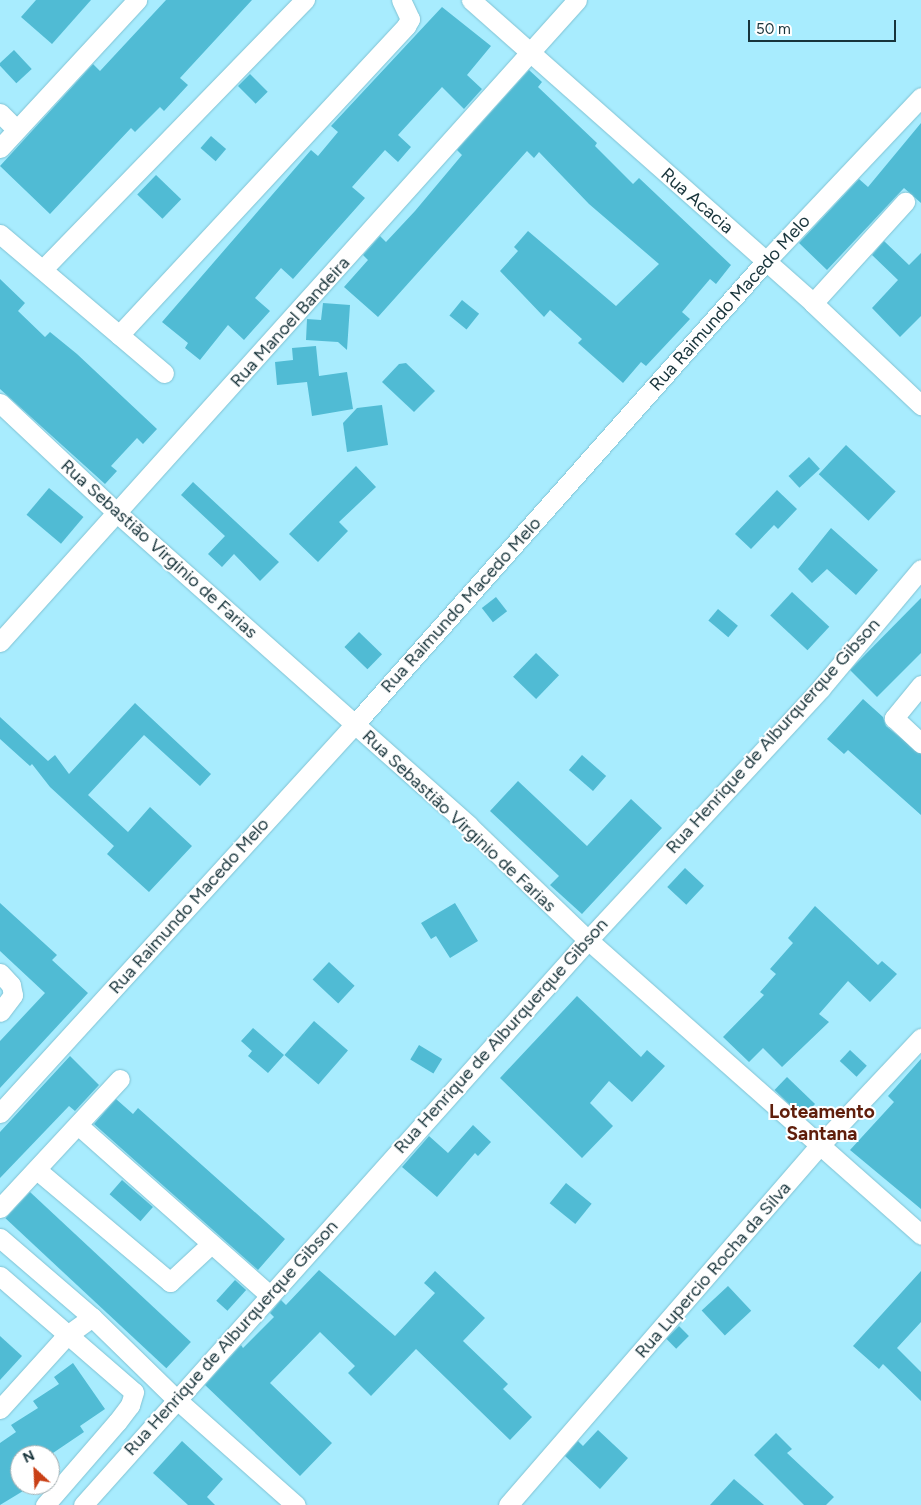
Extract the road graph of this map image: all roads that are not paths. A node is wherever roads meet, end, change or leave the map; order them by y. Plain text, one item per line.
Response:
1 (137, 0) edge
2 (305, 0) edge
3 (401, 0) edge
4 (471, 0) edge
5 (577, 0) edge
6 (530, 54) junction
7 (921, 98) edge
8 (0, 113) edge
9 (16, 129) junction
10 (0, 148) edge
11 (905, 202) dead end
12 (0, 234) edge
13 (765, 262) junction
14 (43, 269) junction
15 (814, 303) junction
16 (119, 335) junction
17 (164, 373) dead end
18 (0, 403) edge
19 (921, 405) edge
20 (117, 514) junction
21 (921, 569) edge
22 (0, 642) edge
23 (921, 685) edge
24 (354, 725) junction
25 (921, 743) edge
26 (588, 940) junction
27 (0, 973) edge
28 (0, 1012) edge
29 (921, 1038) edge
30 (120, 1079) dead end
31 (0, 1113) edge
32 (79, 1126) junction
33 (821, 1144) junction
34 (37, 1170) junction
35 (0, 1208) edge
36 (921, 1235) edge
37 (210, 1245) junction
38 (3, 1247) edge
39 (0, 1276) edge
40 (268, 1294) junction
41 (92, 1317) junction
42 (66, 1336) junction
43 (176, 1399) junction
44 (0, 1409) edge
45 (45, 1505) edge
46 (83, 1505) edge
47 (296, 1505) edge
48 (508, 1505) edge

1 - 9 street
2 - 14 street
3 - 16 street
4 - 6 street, Rua Acacia
5 - 6 street, Rua Manoel Bandeira
6 - 13 street, Rua Acacia
6 - 20 street, Rua Manoel Bandeira
7 - 13 street, Rua Raimundo Macedo Melo
8 - 9 street
9 - 10 street
11 - 15 street
12 - 14 street
13 - 15 street, Rua Acacia
13 - 24 street, Rua Raimundo Macedo Melo
14 - 16 street
15 - 19 street, Rua Acacia
16 - 17 street
18 - 20 street, Rua Sebastião Virginio de Farias
20 - 22 street, Rua Manoel Bandeira
20 - 24 street, Rua Sebastião Virginio de Farias
21 - 26 street, Rua Henrique de Alburquerque Gibson
23 - 25 street
24 - 26 street, Rua Sebastião Virginio de Farias
24 - 31 street, Rua Raimundo Macedo Melo
26 - 33 street, Rua Sebastião Virginio de Farias
26 - 40 street, Rua Henrique de Alburquerque Gibson
27 - 28 street
29 - 33 street, Rua Lupercio Rocha da Silva
30 - 32 street
32 - 34 street
32 - 37 street
33 - 36 street, Rua Sebastião Virginio de Farias
33 - 48 street, Rua Lupercio Rocha da Silva
34 - 35 street
34 - 37 street
37 - 40 street
38 - 41 street
39 - 42 street
40 - 43 street, Rua Henrique de Alburquerque Gibson
41 - 42 street
41 - 43 street
42 - 44 street
42 - 45 street
43 - 46 street, Rua Henrique de Alburquerque Gibson
43 - 47 street

